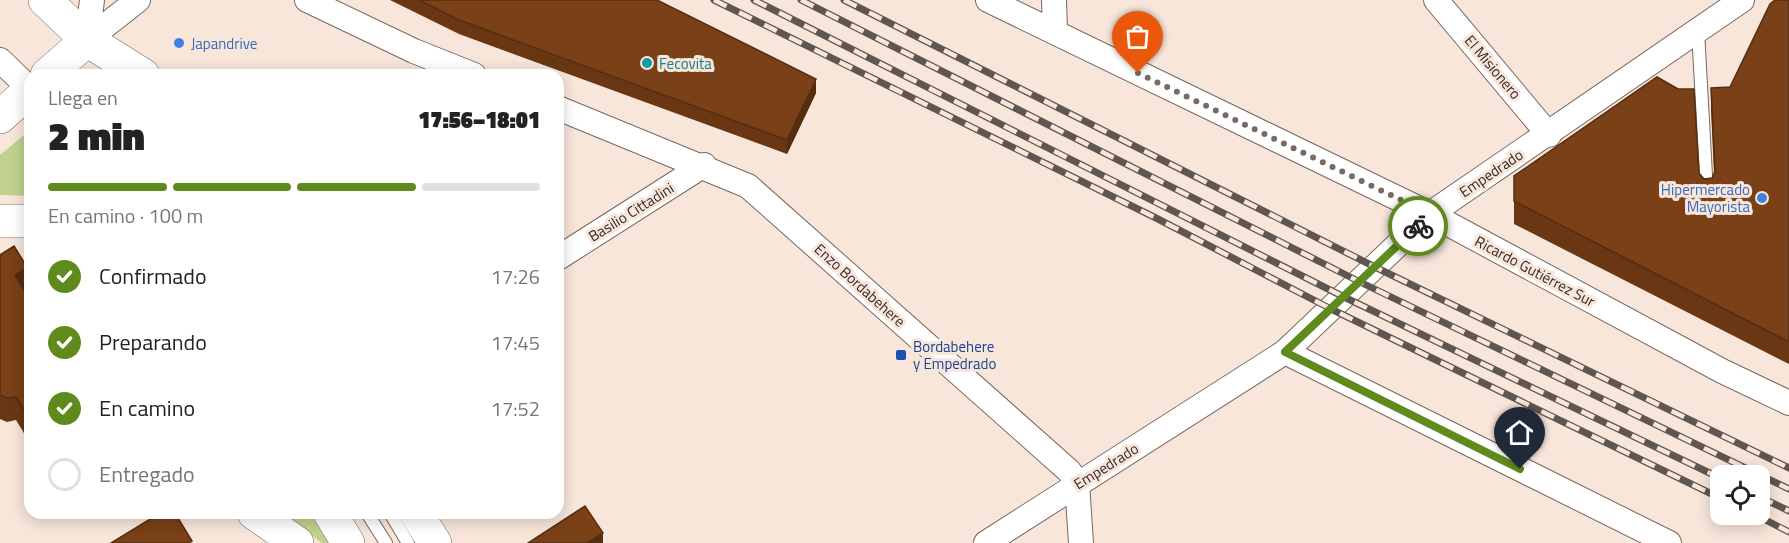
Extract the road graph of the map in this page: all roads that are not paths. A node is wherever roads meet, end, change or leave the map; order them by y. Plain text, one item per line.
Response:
1 (45, 0) edge
2 (92, 0) edge
3 (138, 0) edge
4 (307, 0) edge
5 (988, 0) edge
6 (1054, 0) edge
7 (1436, 0) edge
8 (1742, 0) edge
9 (1710, 16) edge
10 (1054, 32) junction
11 (0, 60) edge
12 (94, 61) edge
13 (67, 69) edge
14 (122, 69) edge
15 (459, 69) edge
16 (24, 84) edge
17 (24, 95) edge
18 (564, 110) edge
19 (0, 117) edge
20 (1549, 135) junction
21 (704, 165) junction
22 (1707, 194) edge
23 (1430, 214) junction
24 (564, 254) edge
25 (1285, 352) junction
26 (1789, 403) edge
27 (1077, 483) junction
28 (263, 519) edge
29 (334, 519) edge
30 (371, 519) edge
31 (394, 519) edge
32 (421, 519) edge
33 (297, 543) edge
34 (348, 543) edge
35 (386, 543) edge
36 (408, 543) edge
37 (435, 543) edge
38 (986, 543) edge
39 (1080, 543) edge
40 (1669, 543) edge

1 - 12 main road
2 - 12 street
3 - 12 street
4 - 15 street
5 - 10 street, Ricardo Gutiérrez Sur
6 - 10 street
7 - 20 street, El Misionero
8 - 9 street, Empedrado
9 - 20 street, Empedrado
9 - 22 lane
10 - 23 street, Ricardo Gutiérrez Sur
11 - 16 street
12 - 13 main road
12 - 14 main road
17 - 19 main road
18 - 21 street, Enzo Bordabehere
20 - 23 street, Empedrado
21 - 24 street, Basilio Cittadini
21 - 27 street, Enzo Bordabehere
23 - 25 street, Empedrado
23 - 26 street, Ricardo Gutiérrez Sur
25 - 27 street, Empedrado
25 - 40 street
27 - 38 street, Empedrado
27 - 39 street
28 - 33 main road
29 - 34 main road
30 - 35 lane
31 - 36 lane
32 - 37 main road

